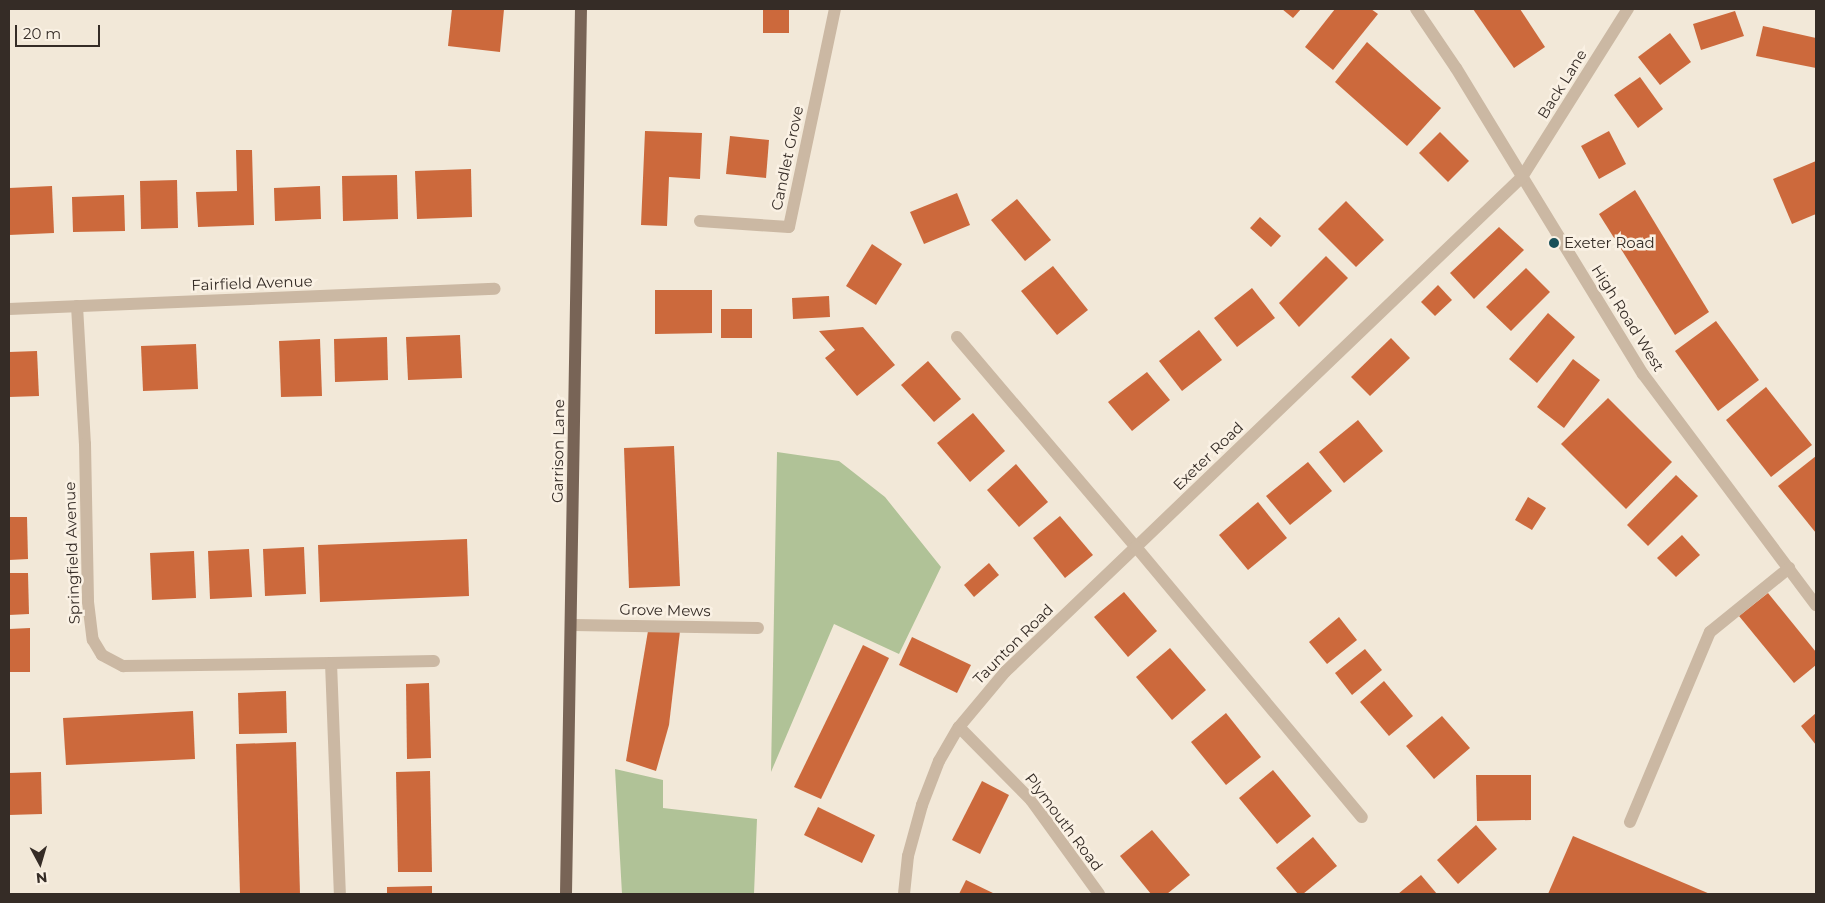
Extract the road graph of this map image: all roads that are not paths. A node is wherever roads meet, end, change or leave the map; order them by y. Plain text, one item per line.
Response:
1 (581, 9) edge
2 (835, 9) edge
3 (1416, 9) edge
4 (1628, 9) edge
5 (1522, 177) junction
6 (700, 221) dead end
7 (496, 289) dead end
8 (77, 306) junction
9 (9, 308) edge
10 (957, 338) dead end
11 (1136, 547) junction
12 (1789, 568) junction
13 (1816, 606) edge
14 (573, 625) junction
15 (758, 628) dead end
16 (434, 661) dead end
17 (331, 663) junction
18 (959, 727) junction
19 (1362, 818) dead end
20 (1630, 822) dead end
21 (340, 894) edge
22 (566, 894) edge
23 (904, 894) edge
24 (1099, 894) edge

1 - 14 main road, Garrison Lane
2 - 6 street, Candlet Grove
3 - 5 street, High Road West
4 - 5 street, Back Lane
5 - 11 street, Exeter Road
5 - 12 street, High Road West
7 - 8 street, Fairfield Avenue
8 - 9 street, Fairfield Avenue
8 - 17 street, Springfield Avenue
10 - 11 street
11 - 18 street, Taunton Road
11 - 19 street
12 - 13 street, High Road West
12 - 20 street
14 - 15 street, Grove Mews
14 - 22 main road, Garrison Lane
16 - 17 street, Springfield Avenue
17 - 21 street
18 - 23 street, Taunton Road
18 - 24 street, Plymouth Road

